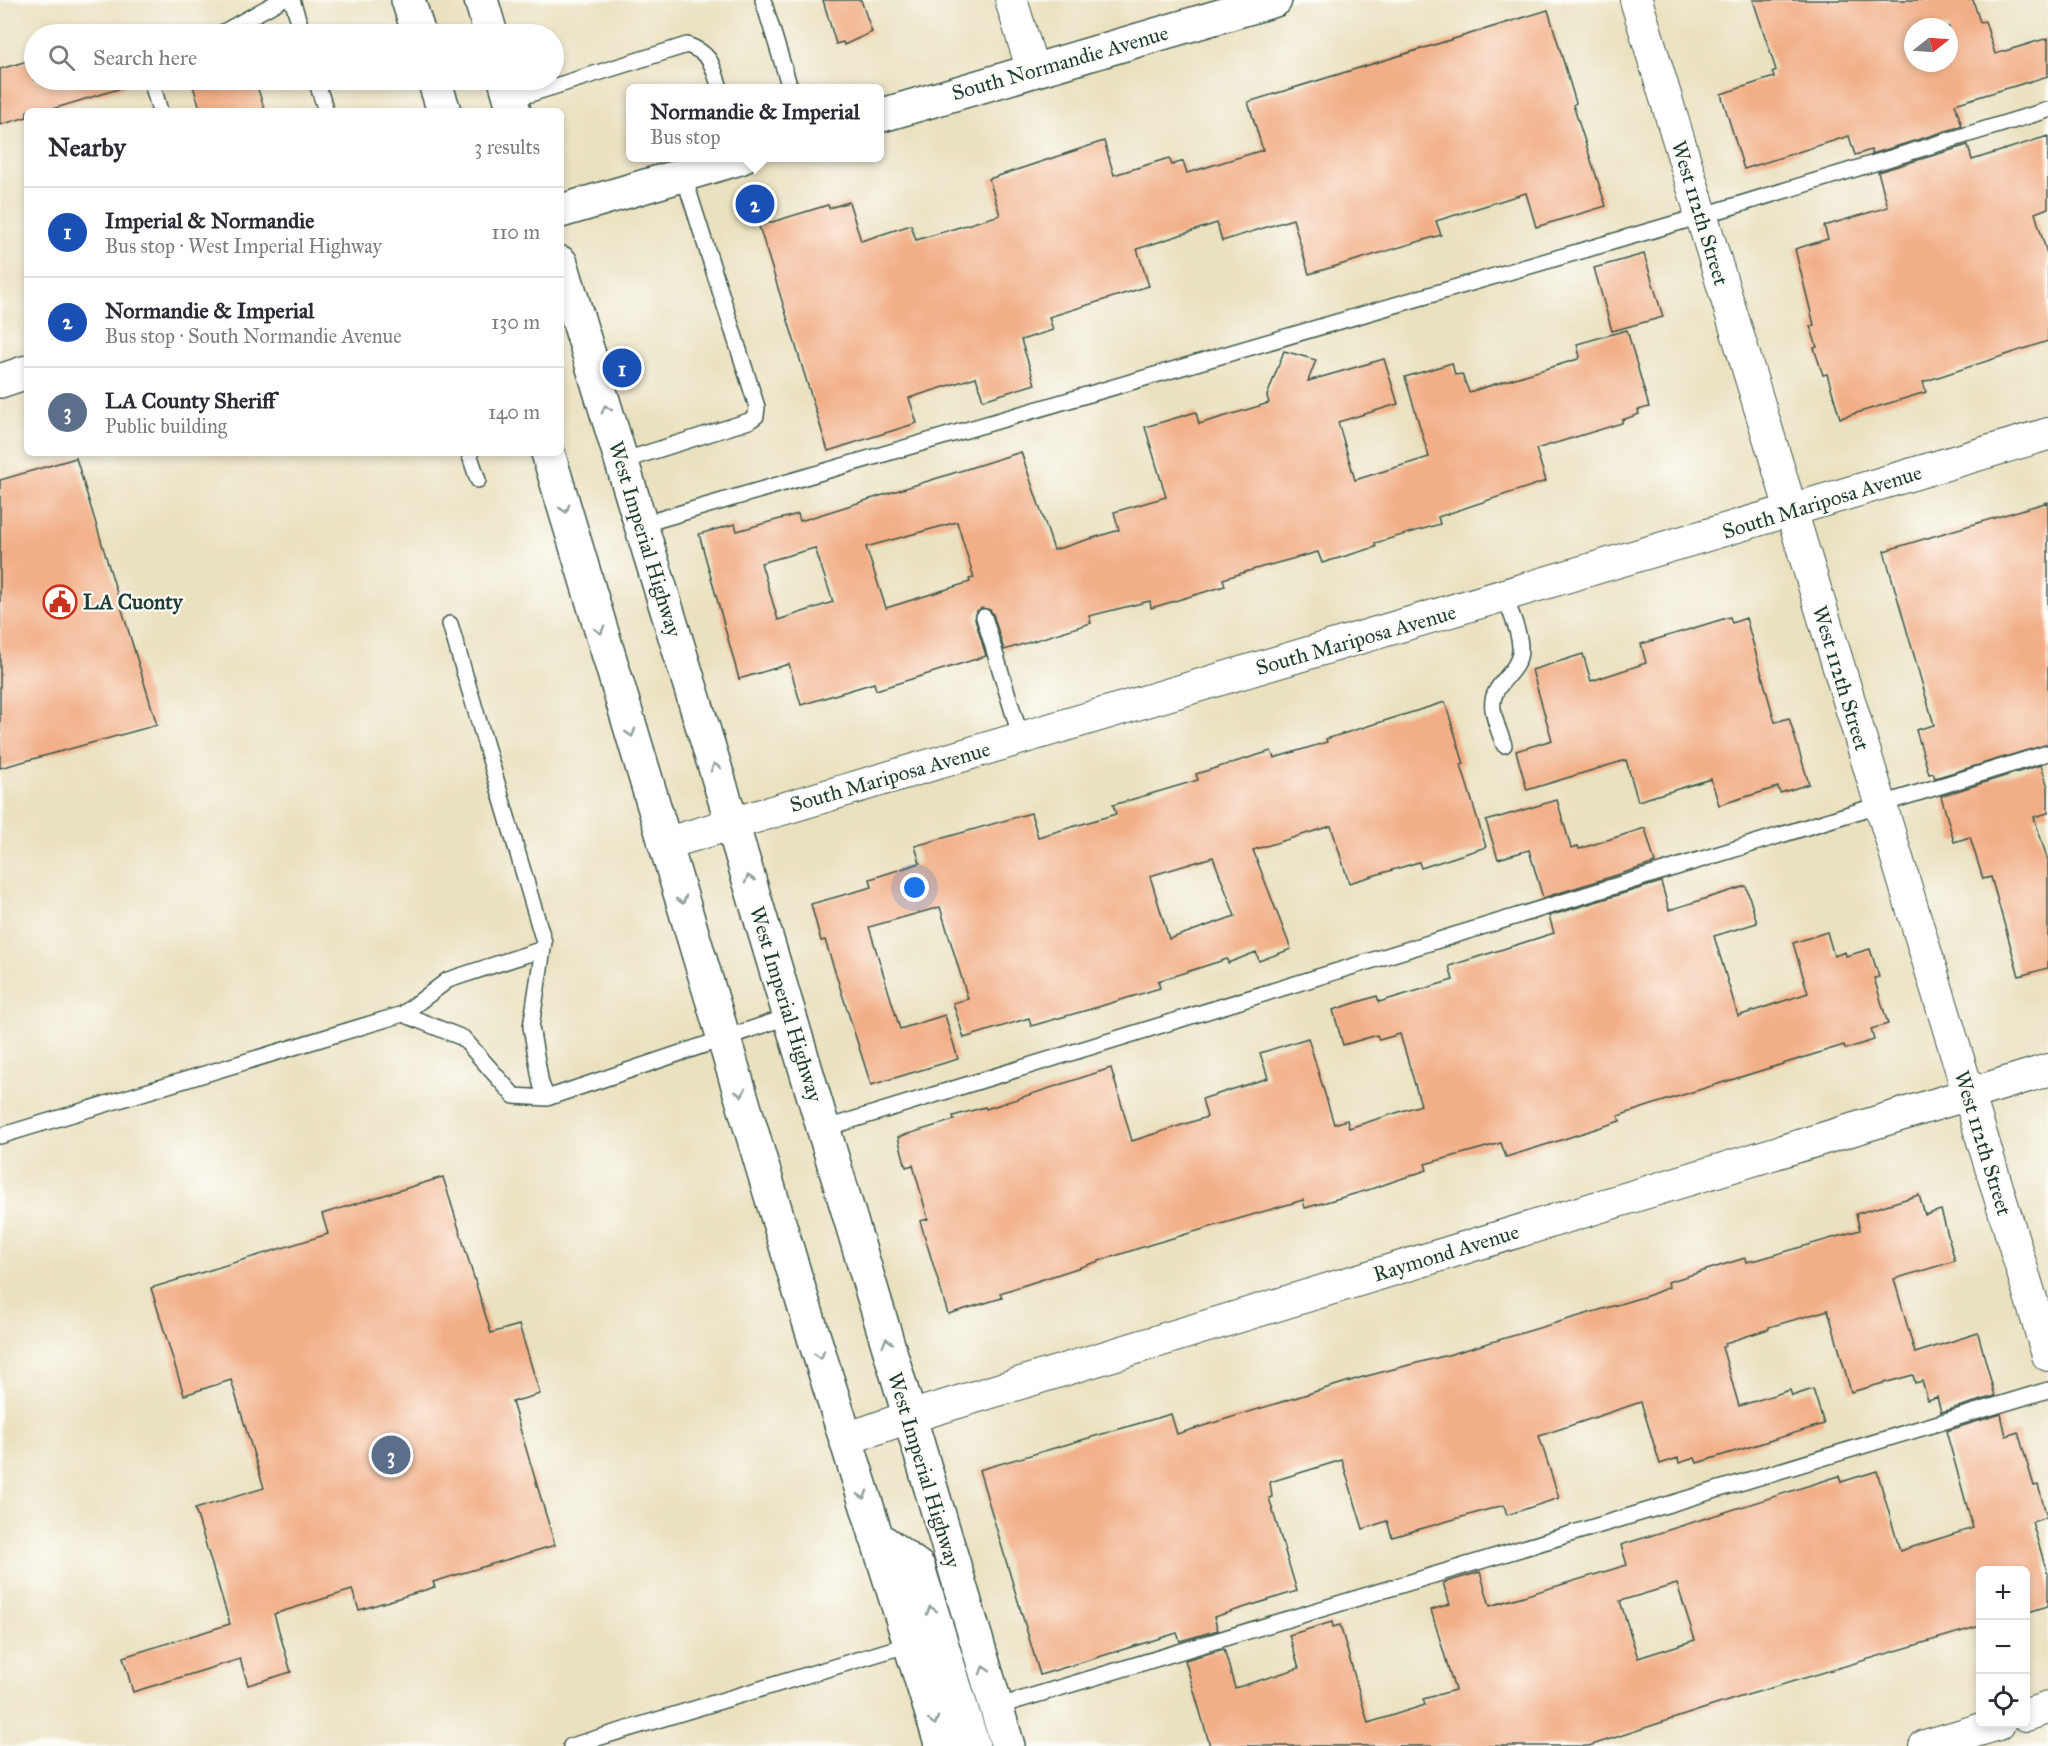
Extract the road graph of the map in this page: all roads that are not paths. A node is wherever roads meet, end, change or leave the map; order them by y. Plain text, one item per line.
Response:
1 (281, 0) edge
2 (292, 0) edge
3 (408, 0) edge
4 (480, 0) edge
5 (763, 0) edge
6 (1011, 0) edge
7 (1275, 0) edge
8 (1636, 0) edge
9 (238, 24) edge
10 (300, 24) edge
11 (416, 24) edge
12 (488, 24) edge
13 (1033, 71) junction
14 (564, 81) edge
15 (718, 84) edge
16 (789, 84) edge
17 (154, 90) edge
18 (319, 90) edge
19 (437, 90) edge
20 (534, 90) edge
21 (510, 97) edge
22 (159, 108) edge
23 (325, 108) edge
24 (443, 108) edge
25 (2048, 110) edge
26 (884, 115) edge
27 (726, 162) edge
28 (683, 174) junction
29 (564, 210) edge
30 (1701, 216) junction
31 (564, 273) edge
32 (24, 373) edge
33 (0, 381) edge
34 (2048, 434) edge
35 (470, 456) edge
36 (549, 456) edge
37 (622, 461) junction
38 (477, 480) dead end
39 (1790, 512) junction
40 (640, 525) junction
41 (1505, 596) junction
42 (984, 617) dead end
43 (450, 624) dead end
44 (1021, 738) junction
45 (1504, 745) dead end
46 (2048, 753) edge
47 (1880, 806) junction
48 (732, 823) junction
49 (664, 844) junction
50 (543, 949) junction
51 (403, 1014) junction
52 (790, 1016) junction
53 (723, 1037) junction
54 (2048, 1070) edge
55 (1968, 1094) junction
56 (547, 1098) junction
57 (823, 1129) junction
58 (0, 1136) edge
59 (2048, 1355) edge
60 (2048, 1390) edge
61 (909, 1417) junction
62 (846, 1439) junction
63 (876, 1537) junction
64 (910, 1644) junction
65 (996, 1707) junction
66 (2048, 1708) edge
67 (2030, 1713) edge
68 (1986, 1728) edge
69 (571, 1746) edge
70 (942, 1746) edge
71 (973, 1746) edge
72 (1008, 1746) edge
73 (1925, 1746) edge

1 - 9 lane
2 - 10 lane
3 - 11 main road
4 - 12 main road
5 - 16 lane
6 - 13 street
7 - 13 main road, South Normandie Avenue
8 - 30 street, West 112th Street
13 - 26 main road, South Normandie Avenue
14 - 15 lane
17 - 22 lane
18 - 23 lane
19 - 24 main road
20 - 21 lane
25 - 30 lane
27 - 28 main road
28 - 29 main road
28 - 37 lane
30 - 39 street, West 112th Street
30 - 40 lane
37 -> 31 main road, West Imperial Highway
32 - 33 main road
34 - 39 street, South Mariposa Avenue
35 - 38 lane
36 -> 49 main road
37 - 40 main road, West Imperial Highway
39 - 41 street, South Mariposa Avenue
39 - 47 street, West 112th Street
48 -> 40 main road, West Imperial Highway
41 - 44 street, South Mariposa Avenue
41 - 45 lane
42 - 44 lane
43 - 50 lane
44 - 48 street, South Mariposa Avenue
46 - 47 lane
47 - 55 street, West 112th Street
47 - 57 lane
48 - 49 street, South Mariposa Avenue
52 -> 48 main road, West Imperial Highway
49 -> 53 main road
50 - 51 lane
50 - 56 lane
51 - 56 lane
51 - 58 lane
52 - 53 lane
52 - 57 main road, West Imperial Highway
53 - 56 lane
53 -> 62 main road
54 - 55 street, Raymond Avenue
55 - 59 street, West 112th Street
55 - 61 street, Raymond Avenue
61 -> 57 main road, West Imperial Highway
60 - 65 lane
61 - 62 street, Raymond Avenue
65 -> 61 main road, West Imperial Highway
62 -> 63 main road
63 - 64 main road
71 -> 63 main road
64 - 69 lane
64 -> 70 main road
65 - 72 main road, West Imperial Highway
66 - 67 street
68 - 73 street

